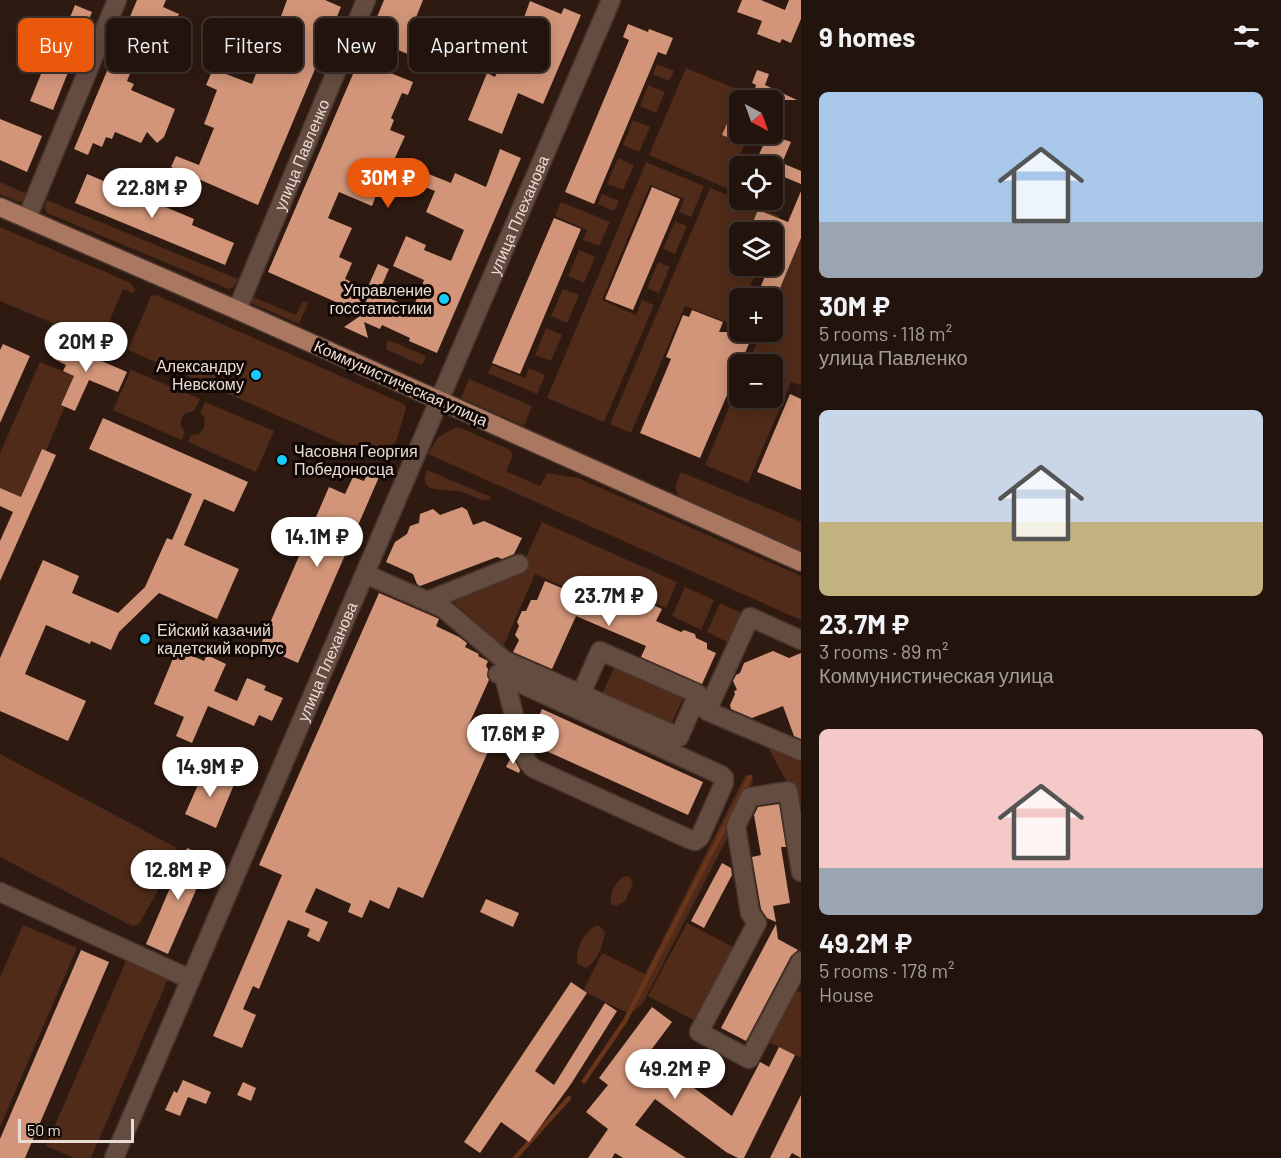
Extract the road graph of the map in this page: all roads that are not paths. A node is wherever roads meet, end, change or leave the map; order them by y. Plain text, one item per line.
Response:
1 (117, 0) edge
2 (366, 0) edge
3 (611, 0) edge
4 (0, 207) edge
5 (27, 218) junction
6 (237, 310) junction
7 (440, 400) junction
8 (801, 562) edge
9 (519, 564) dead end
10 (365, 574) junction
11 (427, 601) junction
12 (801, 640) edge
13 (501, 675) joint
14 (581, 694) junction
15 (801, 751) edge
16 (801, 872) edge
17 (0, 892) edge
18 (801, 962) edge
19 (190, 980) junction
20 (795, 987) edge
21 (114, 1158) edge

1 - 5 street
2 - 6 street, улица Павленко
3 - 7 street, улица Плеханова
4 - 5 main road, Коммунистическая улица
5 - 6 main road, Коммунистическая улица
6 - 7 main road, Коммунистическая улица
7 - 8 main road, Коммунистическая улица
7 - 10 street, улица Плеханова
9 - 11 street
10 - 11 street
10 - 19 street, улица Плеханова
11 - 14 street
12 - 15 street
13 - 13 street
14 - 14 street
16 - 20 street
17 - 19 street
18 - 20 street
19 - 21 street, улица Плеханова

